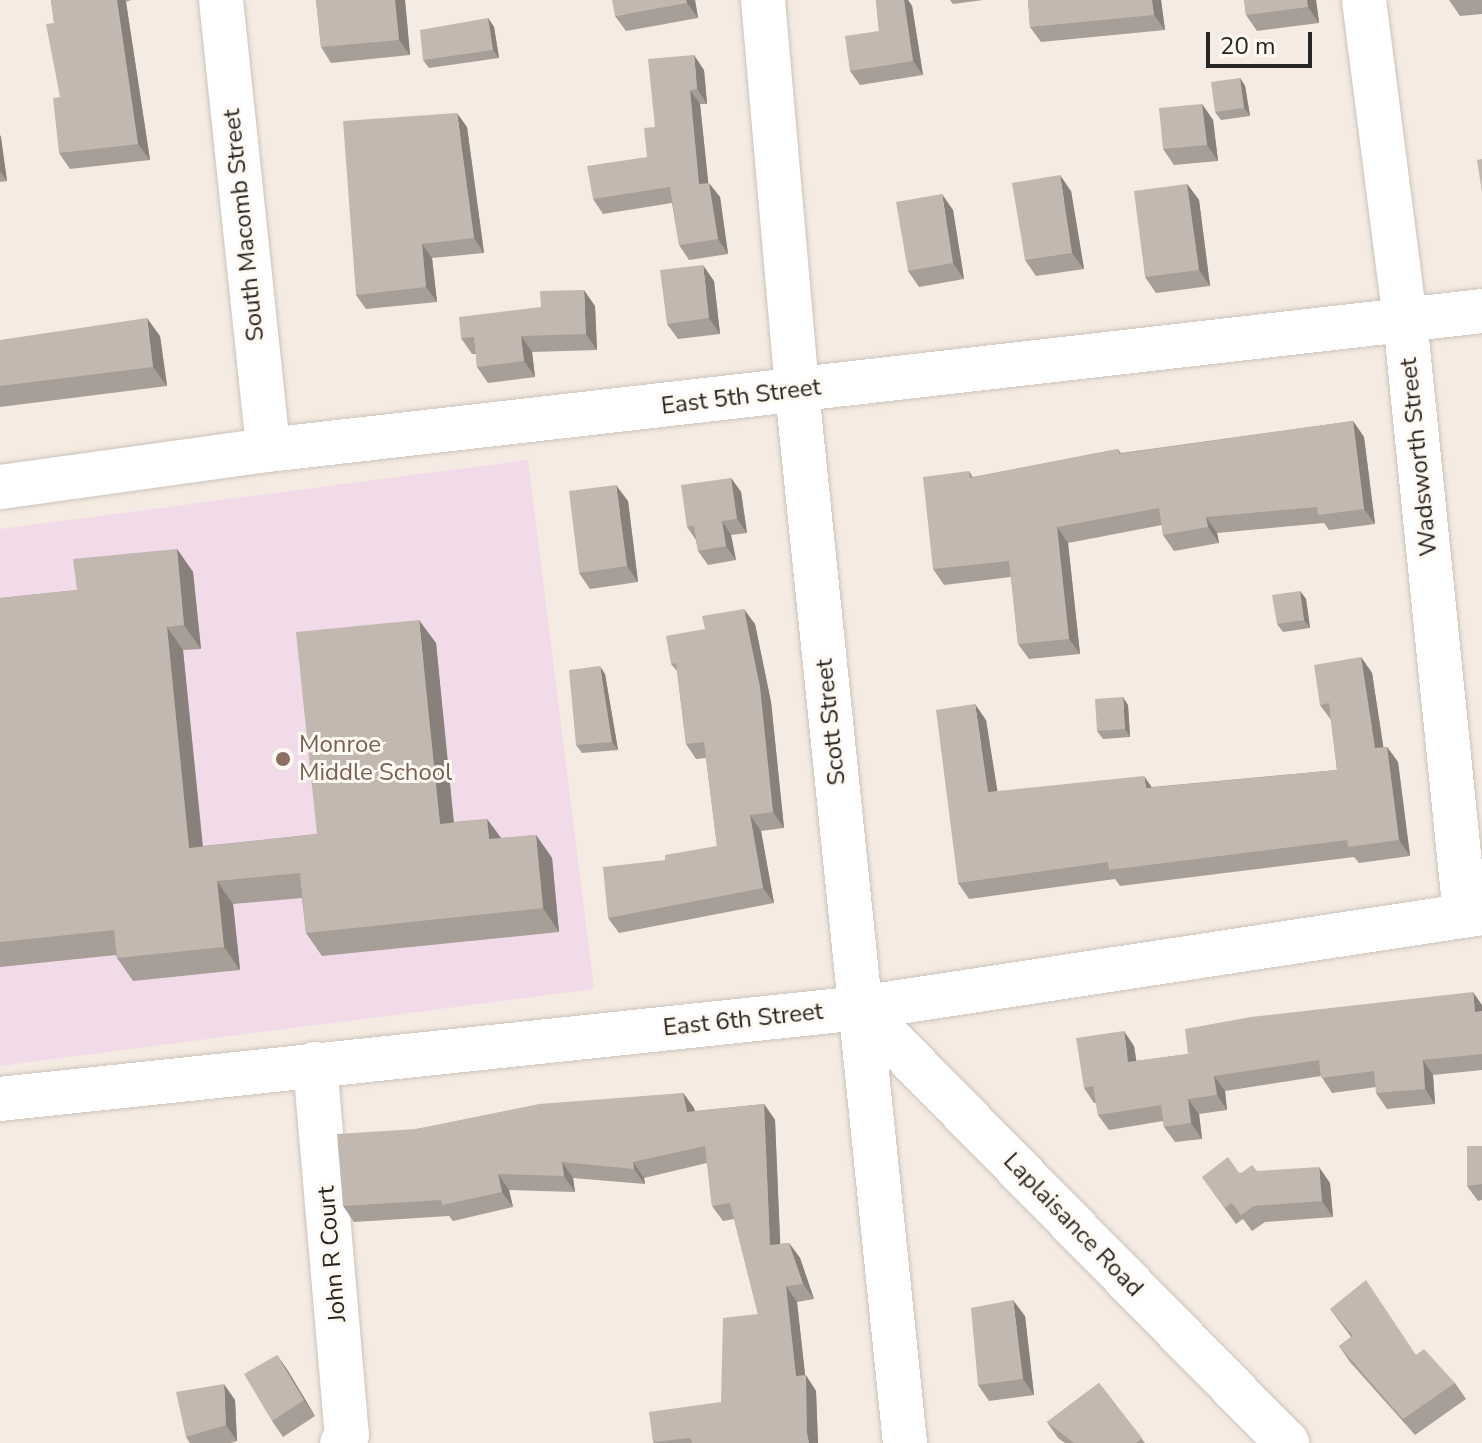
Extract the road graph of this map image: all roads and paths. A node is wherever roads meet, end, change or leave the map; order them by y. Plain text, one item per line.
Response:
1 (221, 0) edge
2 (763, 0) edge
3 (1364, 0) edge
4 (1482, 311) edge
5 (1405, 319) junction
6 (797, 391) junction
7 (268, 450) junction
8 (0, 487) edge
9 (1474, 914) edge
10 (860, 1008) junction
11 (315, 1064) junction
12 (0, 1099) edge
13 (342, 1443) edge
14 (905, 1443) edge
15 (1287, 1443) edge

1 - 7 street, South Macomb Street
2 - 6 street, Scott Street
3 - 5 street, Wadsworth Street
4 - 5 street, East 5th Street
5 - 6 street, East 5th Street
5 - 9 street, Wadsworth Street
6 - 7 street, East 5th Street
6 - 10 street, Scott Street
7 - 8 street, East 5th Street
9 - 10 street, East 6th Street
10 - 11 street, East 6th Street
10 - 14 street, Scott Street
10 - 15 street, Laplaisance Road
11 - 12 street, East 6th Street
11 - 13 street, John R Court

